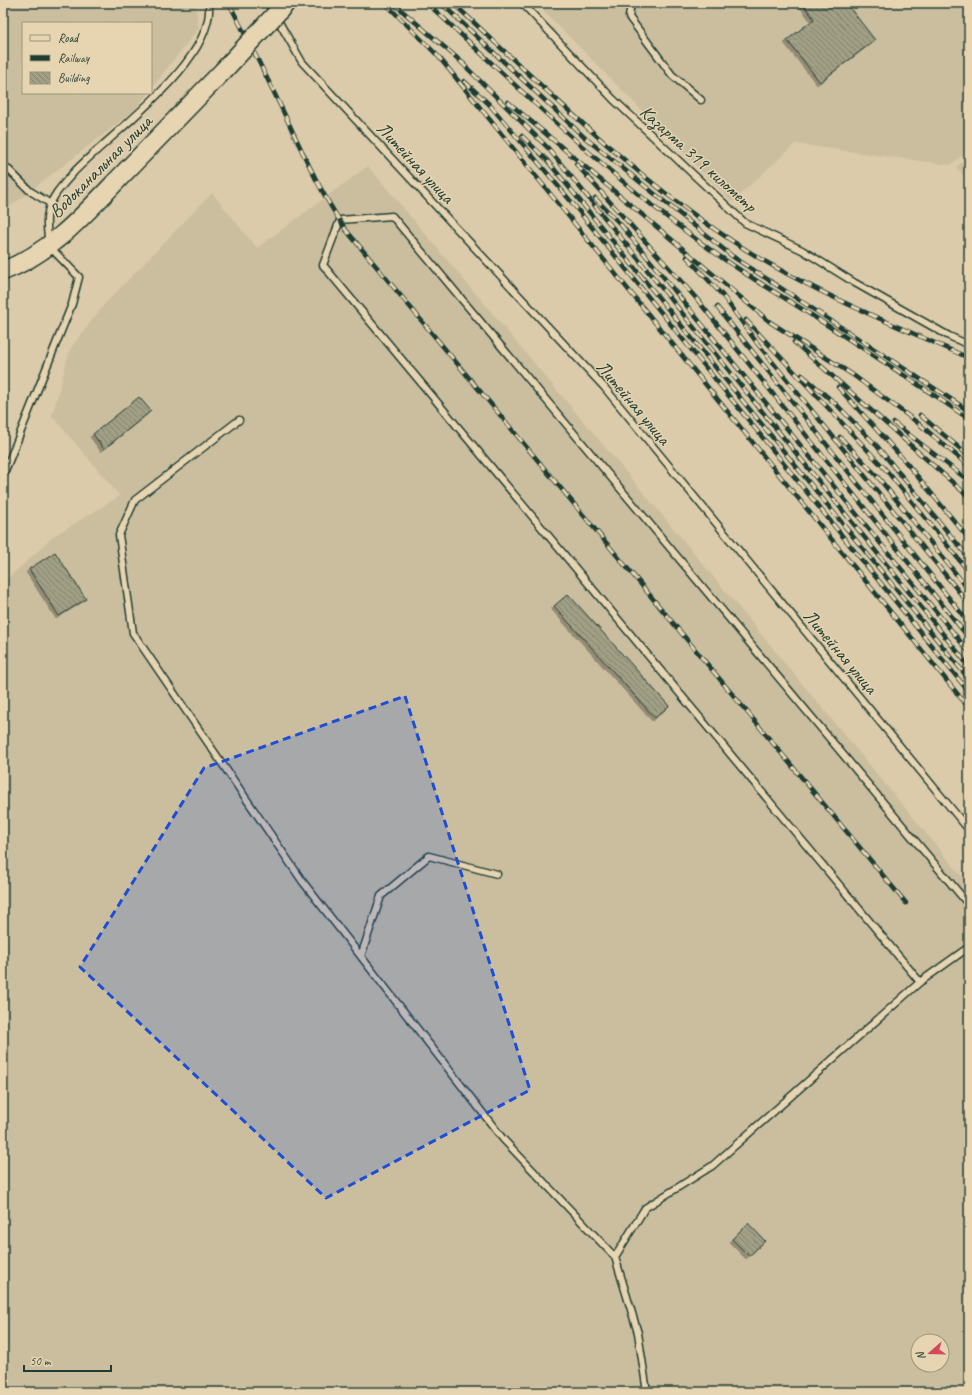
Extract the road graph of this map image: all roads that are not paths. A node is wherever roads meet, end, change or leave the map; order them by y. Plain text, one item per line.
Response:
1 (208, 3) edge
2 (268, 3) edge
3 (286, 3) edge
4 (522, 3) edge
5 (632, 3) edge
6 (701, 100) dead end
7 (3, 164) edge
8 (51, 204) junction
9 (49, 246) junction
10 (3, 272) edge
11 (969, 345) edge
12 (239, 420) dead end
13 (3, 476) edge
14 (969, 830) edge
15 (497, 874) dead end
16 (969, 905) edge
17 (969, 947) edge
18 (361, 956) junction
19 (920, 982) junction
20 (615, 1258) junction
21 (647, 1392) edge

1 - 8 lane
2 - 14 lane, Литейная улица
3 - 9 main road, Водоканальная улица, bridge
4 - 11 lane, Казарма 319 километр
5 - 6 lane
7 - 8 lane
8 - 9 lane
9 - 10 main road, Водоканальная улица
9 - 13 lane
12 - 18 lane
15 - 18 lane
16 - 19 lane
17 - 19 lane
18 - 20 lane
19 - 20 lane
20 - 21 lane

